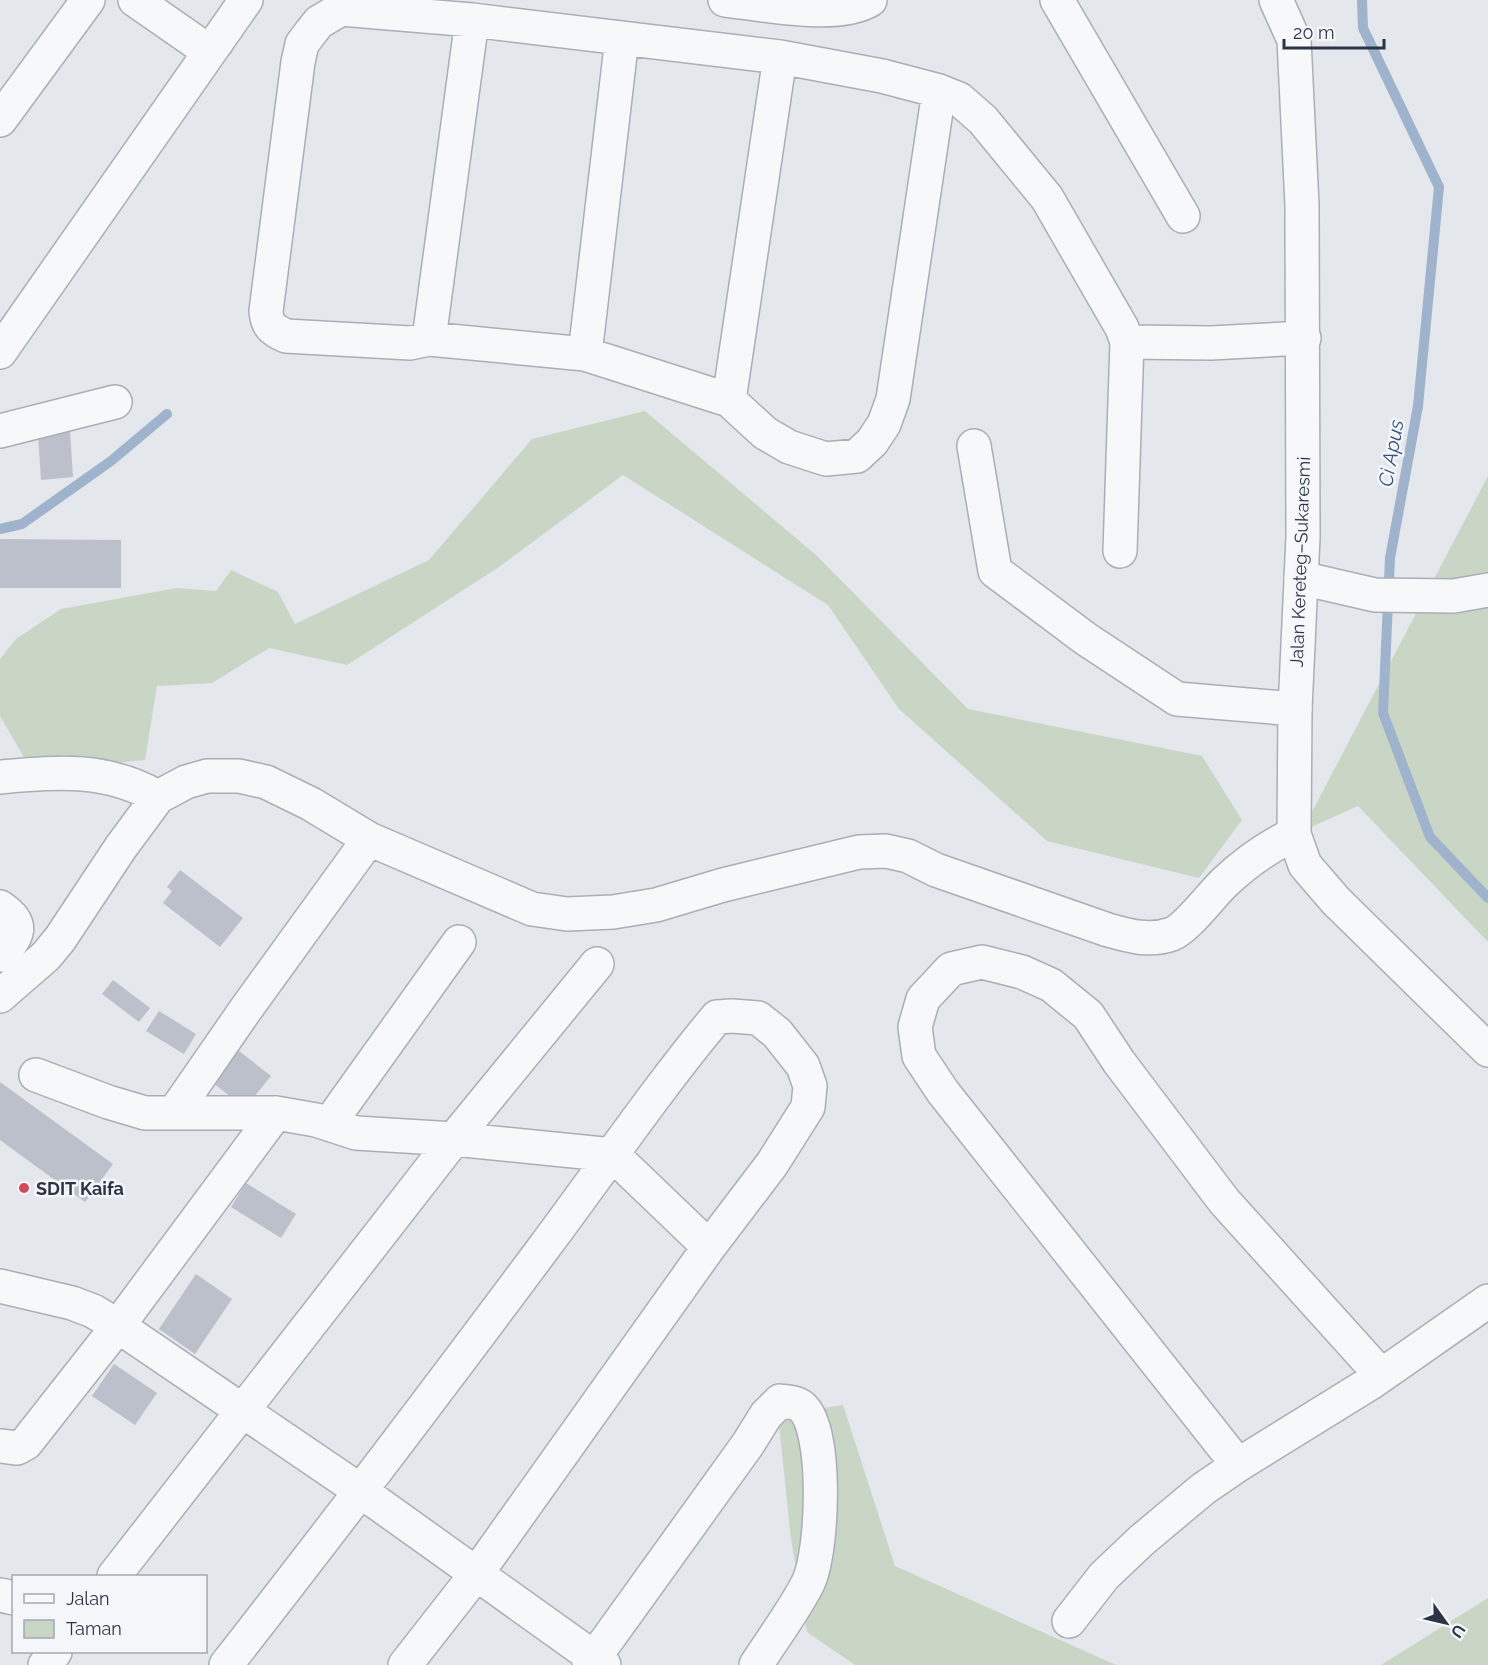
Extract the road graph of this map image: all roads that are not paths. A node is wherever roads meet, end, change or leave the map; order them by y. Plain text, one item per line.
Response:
1 (88, 0) edge
2 (135, 0) edge
3 (246, 0) edge
4 (724, 0) edge
5 (1057, 0) edge
6 (1275, 0) edge
7 (866, 1) edge
8 (472, 20) junction
9 (622, 38) junction
10 (217, 42) junction
11 (780, 57) junction
12 (939, 91) junction
13 (0, 120) edge
14 (1183, 216) dead end
15 (429, 339) junction
16 (1304, 339) junction
17 (3, 341) edge
18 (1127, 342) junction
19 (585, 354) junction
20 (729, 400) junction
21 (115, 402) dead end
22 (0, 431) edge
23 (974, 446) dead end
24 (1120, 550) dead end
25 (1301, 578) junction
26 (1488, 590) edge
27 (1295, 709) junction
28 (0, 777) edge
29 (158, 797) junction
30 (1294, 834) junction
31 (369, 838) junction
32 (0, 907) edge
33 (459, 942) dead end
34 (0, 956) edge
35 (597, 964) dead end
36 (0, 996) edge
37 (1488, 1050) edge
38 (36, 1075) dead end
39 (174, 1113) junction
40 (276, 1113) junction
41 (329, 1124) junction
42 (454, 1139) junction
43 (613, 1155) junction
44 (709, 1247) junction
45 (0, 1286) edge
46 (1488, 1301) edge
47 (118, 1326) junction
48 (1381, 1375) junction
49 (243, 1410) junction
50 (0, 1446) edge
51 (1238, 1465) junction
52 (362, 1492) junction
53 (477, 1573) junction
54 (115, 1575) edge
55 (1069, 1621) dead end
56 (54, 1653) edge
57 (596, 1663) edge
58 (45, 1665) edge
59 (226, 1665) edge
60 (405, 1665) edge
61 (756, 1665) edge

1 - 13 street
2 - 10 street
3 - 10 street
4 - 7 street
5 - 14 street
6 - 16 street, Jalan Kereteg–Sukaresmi
8 - 9 street
8 - 15 street
8 - 15 street
9 - 11 street
9 - 19 street
10 - 17 street
11 - 12 street
11 - 20 street
12 - 18 street
12 - 20 street
15 - 19 street
16 - 18 street
16 - 25 street, Jalan Kereteg–Sukaresmi
18 - 24 street
19 - 20 street
21 - 22 street
23 - 27 street
25 - 26 street
25 - 27 street, Jalan Kereteg–Sukaresmi
27 - 30 street, Jalan Kereteg–Sukaresmi
28 - 29 street
29 - 31 street
29 - 36 street
30 - 31 street
30 - 37 street, Jalan Kereteg–Sukaresmi
31 - 39 street
32 - 34 street
33 - 41 street
35 - 42 street
38 - 39 street
39 - 40 street
40 - 41 street
40 - 47 street
41 - 42 street
42 - 43 street
42 - 49 street
43 - 44 street
43 - 44 street
43 - 52 street
44 - 53 street
45 - 47 street
46 - 48 street
47 - 49 street
47 - 50 street
48 - 51 street
48 - 51 street
49 - 52 street
49 - 54 street
51 - 55 street
52 - 53 street
52 - 59 street
53 - 57 street
53 - 60 street
56 - 58 street
57 - 61 street

